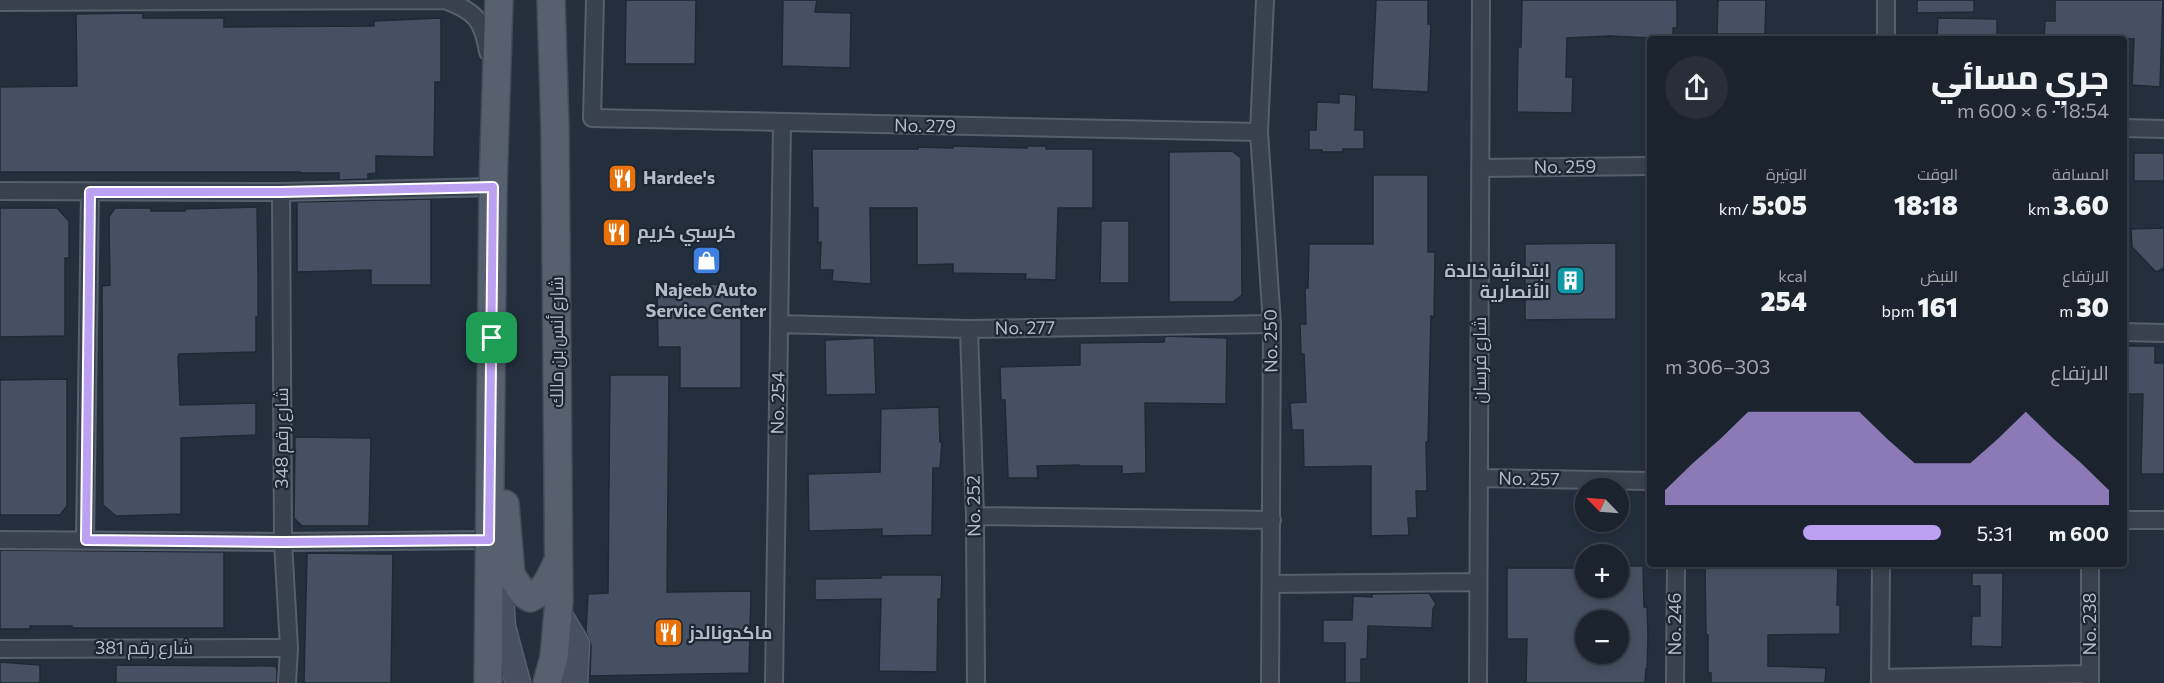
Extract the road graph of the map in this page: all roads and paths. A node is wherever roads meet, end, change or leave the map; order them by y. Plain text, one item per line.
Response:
1 (499, 0) edge
2 (551, 0) edge
3 (595, 0) edge
4 (1265, 0) edge
5 (1481, 0) edge
6 (1886, 0) edge
7 (0, 2) edge
8 (1886, 36) edge
9 (496, 98) junction
10 (782, 123) junction
11 (2127, 128) edge
12 (2164, 129) edge
13 (1259, 132) junction
14 (1647, 166) edge
15 (1480, 168) junction
16 (493, 187) junction
17 (0, 191) edge
18 (90, 192) junction
19 (281, 192) junction
20 (779, 324) junction
21 (1272, 324) junction
22 (969, 329) junction
23 (2127, 332) edge
24 (2164, 333) edge
25 (492, 338) junction
26 (490, 439) junction
27 (1479, 478) junction
28 (1647, 481) edge
29 (975, 516) junction
30 (1272, 520) junction
31 (2127, 520) edge
32 (2164, 520) edge
33 (0, 540) edge
34 (86, 540) junction
35 (489, 540) junction
36 (283, 542) junction
37 (559, 560) junction
38 (1676, 567) edge
39 (1881, 567) edge
40 (2090, 567) edge
41 (1478, 582) junction
42 (1272, 584) junction
43 (558, 612) junction
44 (288, 648) junction
45 (0, 649) edge
46 (2090, 679) edge
47 (1880, 681) edge
48 (287, 683) edge
49 (488, 683) edge
50 (518, 683) edge
51 (547, 683) edge
52 (575, 683) edge
53 (774, 683) edge
54 (976, 683) edge
55 (1270, 683) edge
56 (1478, 683) edge
57 (1675, 683) edge

1 - 9 main road
2 - 37 main road, شارع أنس بن مالك
3 - 10 street, No. 279
4 - 13 street, No. 250
5 - 15 street, شارع فرسان
6 - 8 street
7 - 9 street
9 - 16 main road
10 - 13 street, No. 279
10 - 20 street, No. 254
11 - 12 street
13 - 21 street, No. 250
14 - 15 street, No. 259
15 - 27 street, شارع فرسان
16 - 19 street
16 - 25 main road
17 - 18 street
18 - 19 street
18 - 34 street
19 - 36 street, شارع رقم 348
20 - 22 street, No. 277
20 - 53 street, No. 254
21 - 22 street, No. 277
21 - 30 street, No. 250
22 - 29 street, No. 252
23 - 24 street
25 - 26 main road
25 - 37 main road
26 - 35 main road
26 - 50 main road
27 - 28 street, No. 257
27 - 41 street, شارع فرسان
29 - 30 street
29 - 54 street, No. 252
30 - 42 street, No. 250
31 - 32 street
33 - 34 street
34 - 36 street
35 - 36 street
35 - 49 main road
36 - 44 street, شارع رقم 348
37 - 43 main road, شارع أنس بن مالك
38 - 57 street, No. 246
39 - 47 street
40 - 46 street, No. 238
41 - 42 street
41 - 56 street, شارع فرسان
42 - 55 street, No. 250
43 - 51 main road, شارع أنس بن مالك
43 - 52 main road
44 - 45 street, شارع رقم 381
44 - 48 street, شارع رقم 348
46 - 47 street

